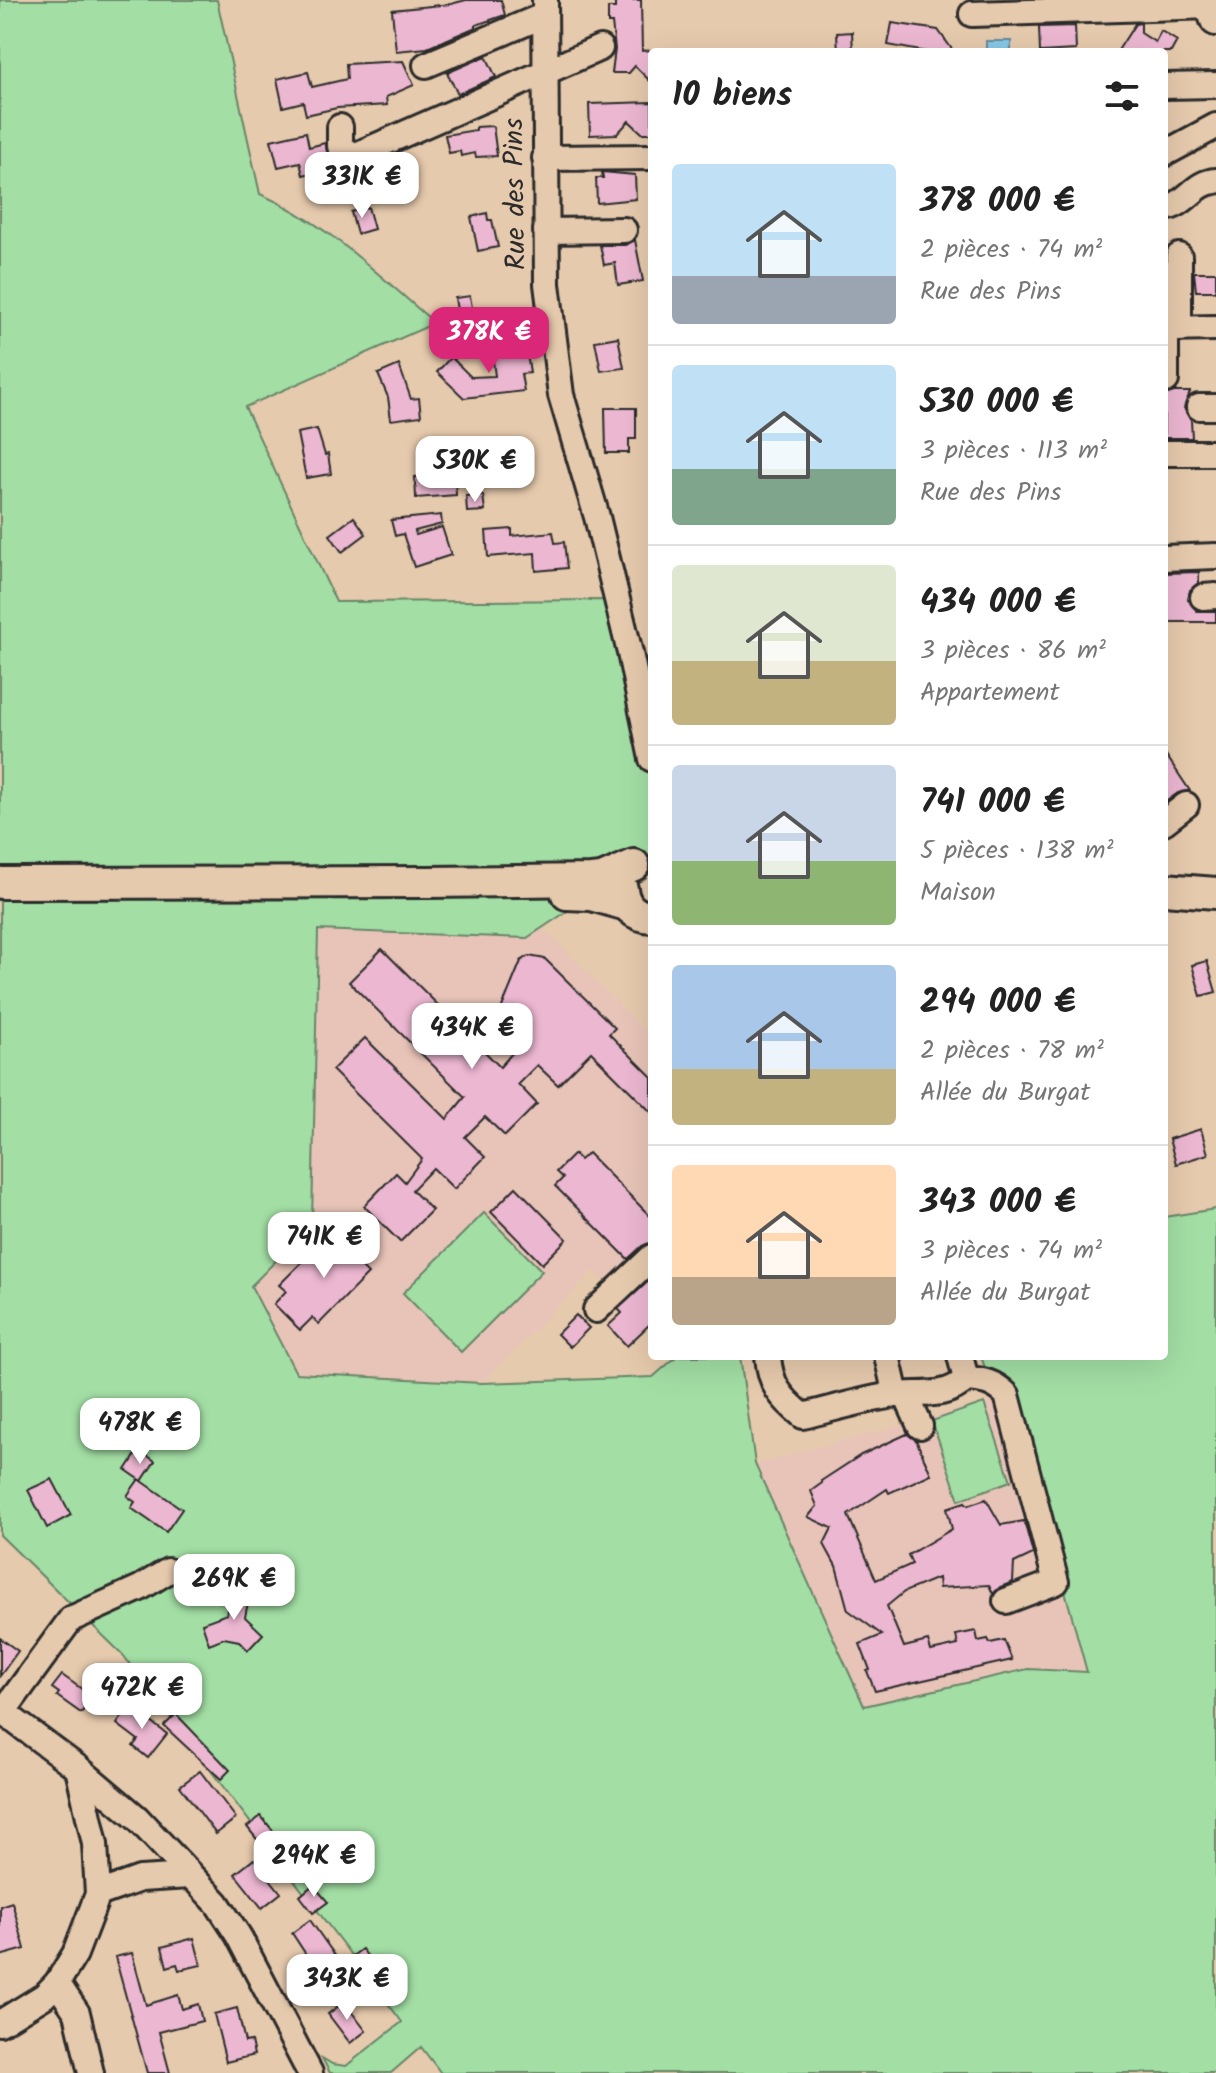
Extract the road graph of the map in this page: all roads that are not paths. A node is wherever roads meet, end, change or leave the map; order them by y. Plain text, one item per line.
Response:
1 (545, 8) edge
2 (1212, 9) edge
3 (972, 14) dead end
4 (600, 48) dead end
5 (426, 65) dead end
6 (544, 74) junction
7 (1216, 85) edge
8 (1168, 86) edge
9 (1216, 126) edge
10 (340, 127) dead end
11 (1168, 152) edge
12 (648, 157) edge
13 (545, 158) junction
14 (1216, 181) edge
15 (1168, 208) edge
16 (624, 230) dead end
17 (546, 231) junction
18 (1179, 256) dead end
19 (1216, 328) edge
20 (1170, 329) edge
21 (1168, 354) edge
22 (1168, 453) edge
23 (1216, 453) edge
24 (1216, 556) edge
25 (1168, 558) edge
26 (648, 740) edge
27 (1186, 805) dead end
28 (1168, 819) edge
29 (643, 863) edge
30 (285, 882) junction
31 (0, 883) edge
32 (1168, 889) edge
33 (1216, 893) edge
34 (639, 911) edge
35 (648, 1261) edge
36 (596, 1310) dead end
37 (768, 1360) edge
38 (888, 1360) edge
39 (963, 1368) edge
40 (901, 1395) junction
41 (920, 1426) dead end
42 (168, 1571) dead end
43 (1006, 1601) dead end
44 (1, 1711) edge
45 (78, 1768) junction
46 (190, 1876) junction
47 (98, 1894) junction
48 (57, 1983) junction
49 (0, 2023) edge
50 (91, 2073) edge
51 (310, 2073) edge

1 - 5 street
1 - 6 street, Rue des Pins
2 - 3 street
4 - 6 street
6 - 10 street
6 - 13 street, Rue des Pins
7 - 8 street
9 - 11 street
12 - 13 street
13 - 17 street, Rue des Pins
14 - 15 street
16 - 17 street
17 - 26 street, Rue des Pins
18 - 20 street
19 - 20 street
20 - 21 street
22 - 23 street
24 - 25 street
27 - 28 street
29 - 30 main road
29 - 34 main road
30 - 31 main road
30 - 34 main road
32 - 33 main road
35 - 36 street
37 - 40 street
38 - 40 street
39 - 40 street
39 - 43 street
40 - 41 street
42 - 44 street
44 - 45 street
45 - 46 street
45 - 47 street
46 - 47 street
46 - 51 street
47 - 48 street
48 - 49 street
48 - 50 street

